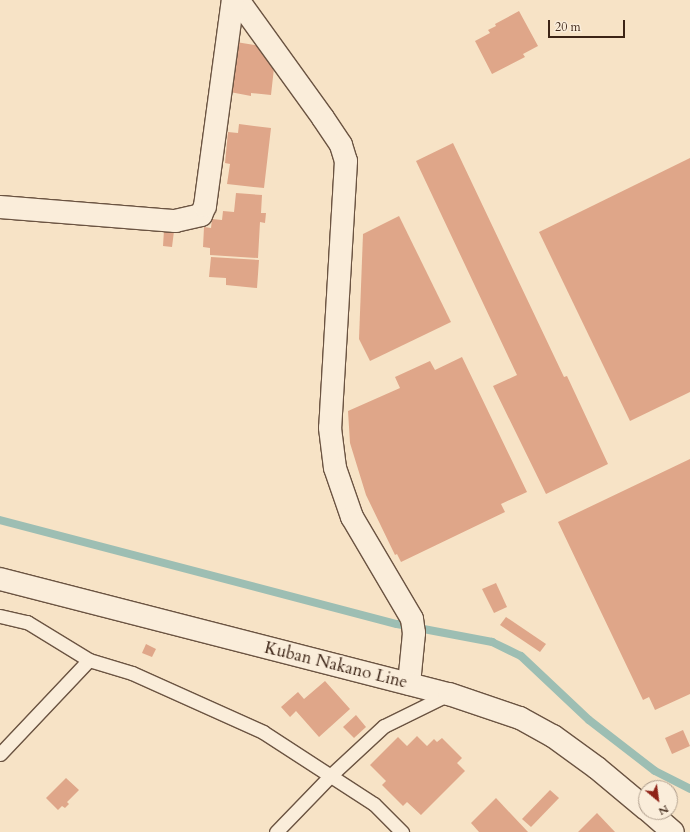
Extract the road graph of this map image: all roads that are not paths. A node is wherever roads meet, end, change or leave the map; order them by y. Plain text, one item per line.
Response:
1 (234, 0) edge
2 (238, 0) edge
3 (0, 207) edge
4 (0, 579) edge
5 (0, 616) edge
6 (89, 660) junction
7 (409, 684) junction
8 (449, 694) junction
9 (0, 754) edge
10 (332, 775) junction
11 (638, 802) edge
12 (659, 820) edge
13 (276, 832) edge
14 (402, 832) edge
15 (673, 832) edge

1 - 3 street
2 - 7 street
4 - 7 street, Kuban Nakano Line
5 - 6 lane
6 - 9 lane
6 - 10 lane
7 - 8 street, Kuban Nakano Line
8 - 10 lane
8 - 11 street, Kuban Nakano Line
10 - 13 lane
10 - 14 lane
12 - 15 street

